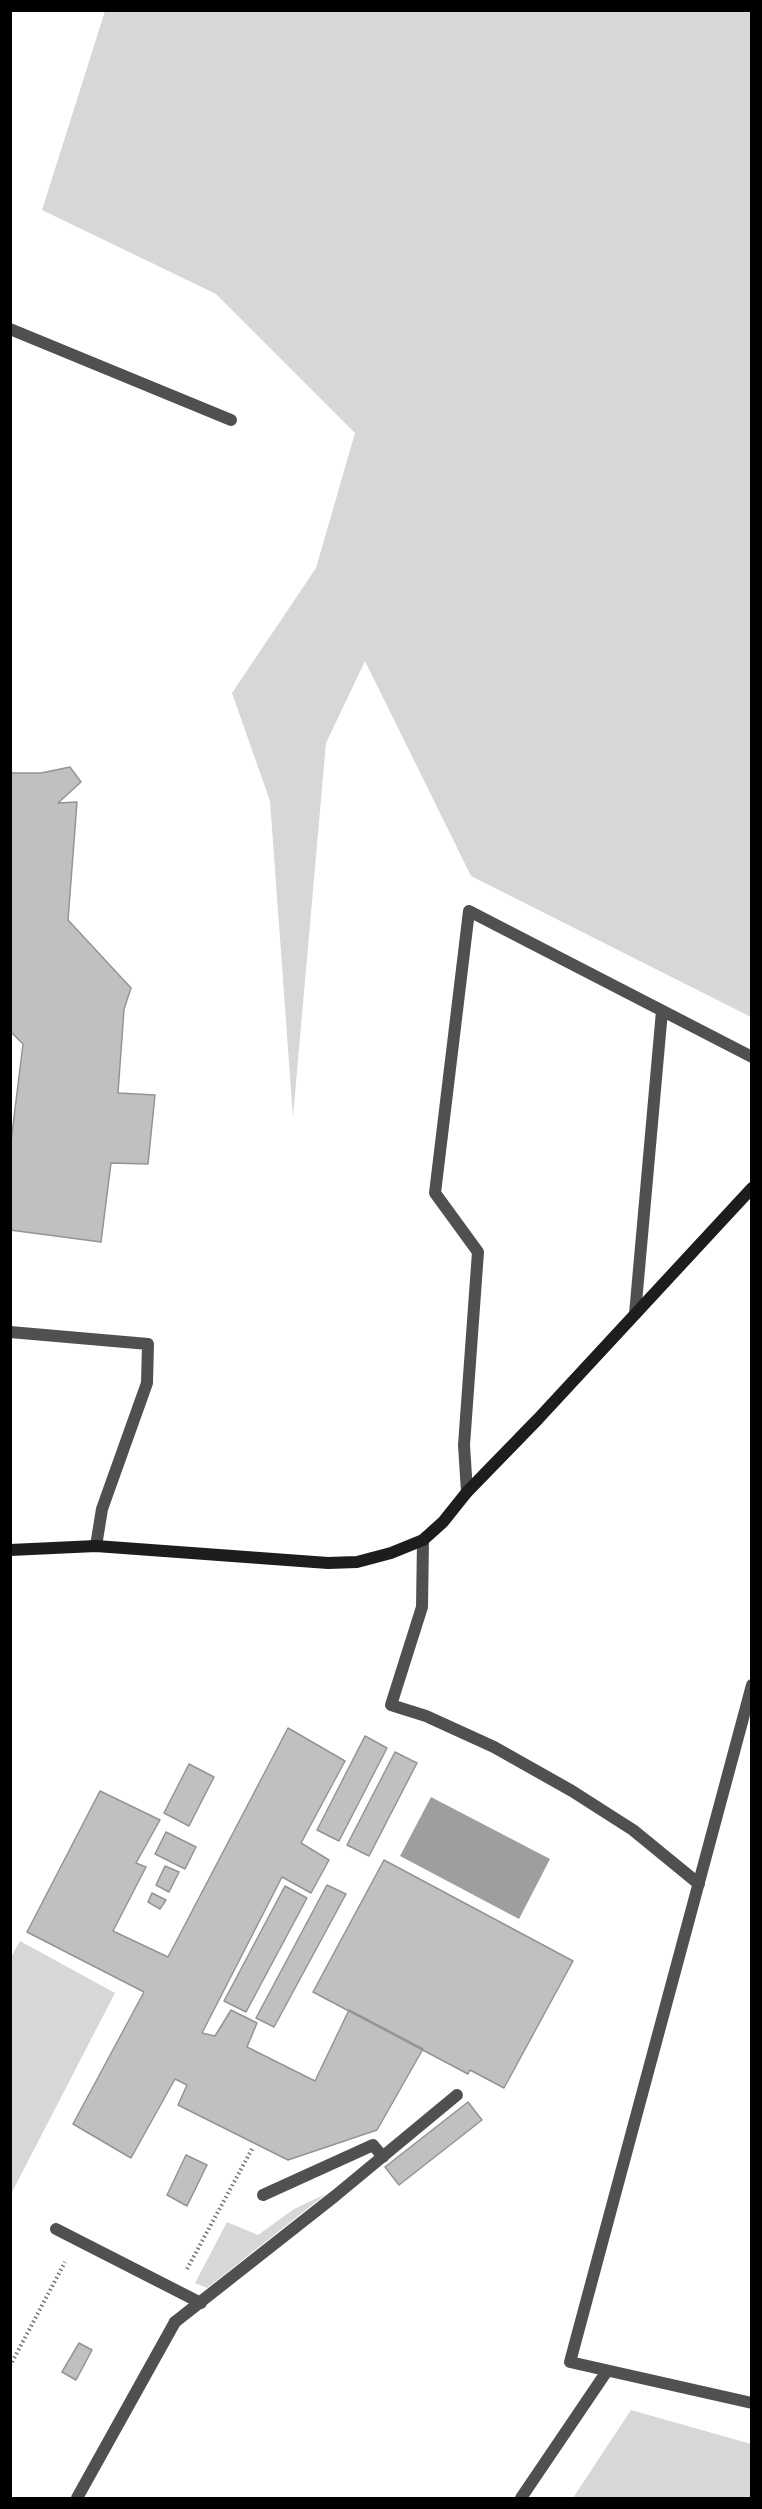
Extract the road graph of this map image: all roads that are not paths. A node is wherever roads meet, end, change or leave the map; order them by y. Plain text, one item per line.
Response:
1 (10, 329) edge
2 (231, 420) dead end
3 (662, 1011) junction
4 (752, 1057) edge
5 (752, 1188) edge
6 (635, 1314) junction
7 (10, 1332) edge
8 (467, 1492) junction
9 (423, 1540) junction
10 (96, 1546) junction
11 (10, 1550) edge
12 (752, 1685) edge
13 (748, 1719) edge
14 (699, 1884) junction
15 (457, 2095) dead end
16 (382, 2157) junction
17 (263, 2195) dead end
18 (56, 2229) dead end
19 (201, 2303) junction
20 (607, 2371) junction
21 (752, 2403) edge
22 (77, 2499) edge
23 (521, 2499) edge

1 - 2 street
3 - 4 street
3 - 6 street
3 - 8 street
5 - 6 street
6 - 8 street
7 - 10 street
8 - 9 street
9 - 10 street
9 - 14 street
10 - 11 street
12 - 13 street
13 - 14 street
14 - 20 street
15 - 16 street
16 - 17 street
16 - 19 street
18 - 19 street
19 - 22 street
20 - 21 street
20 - 23 street

